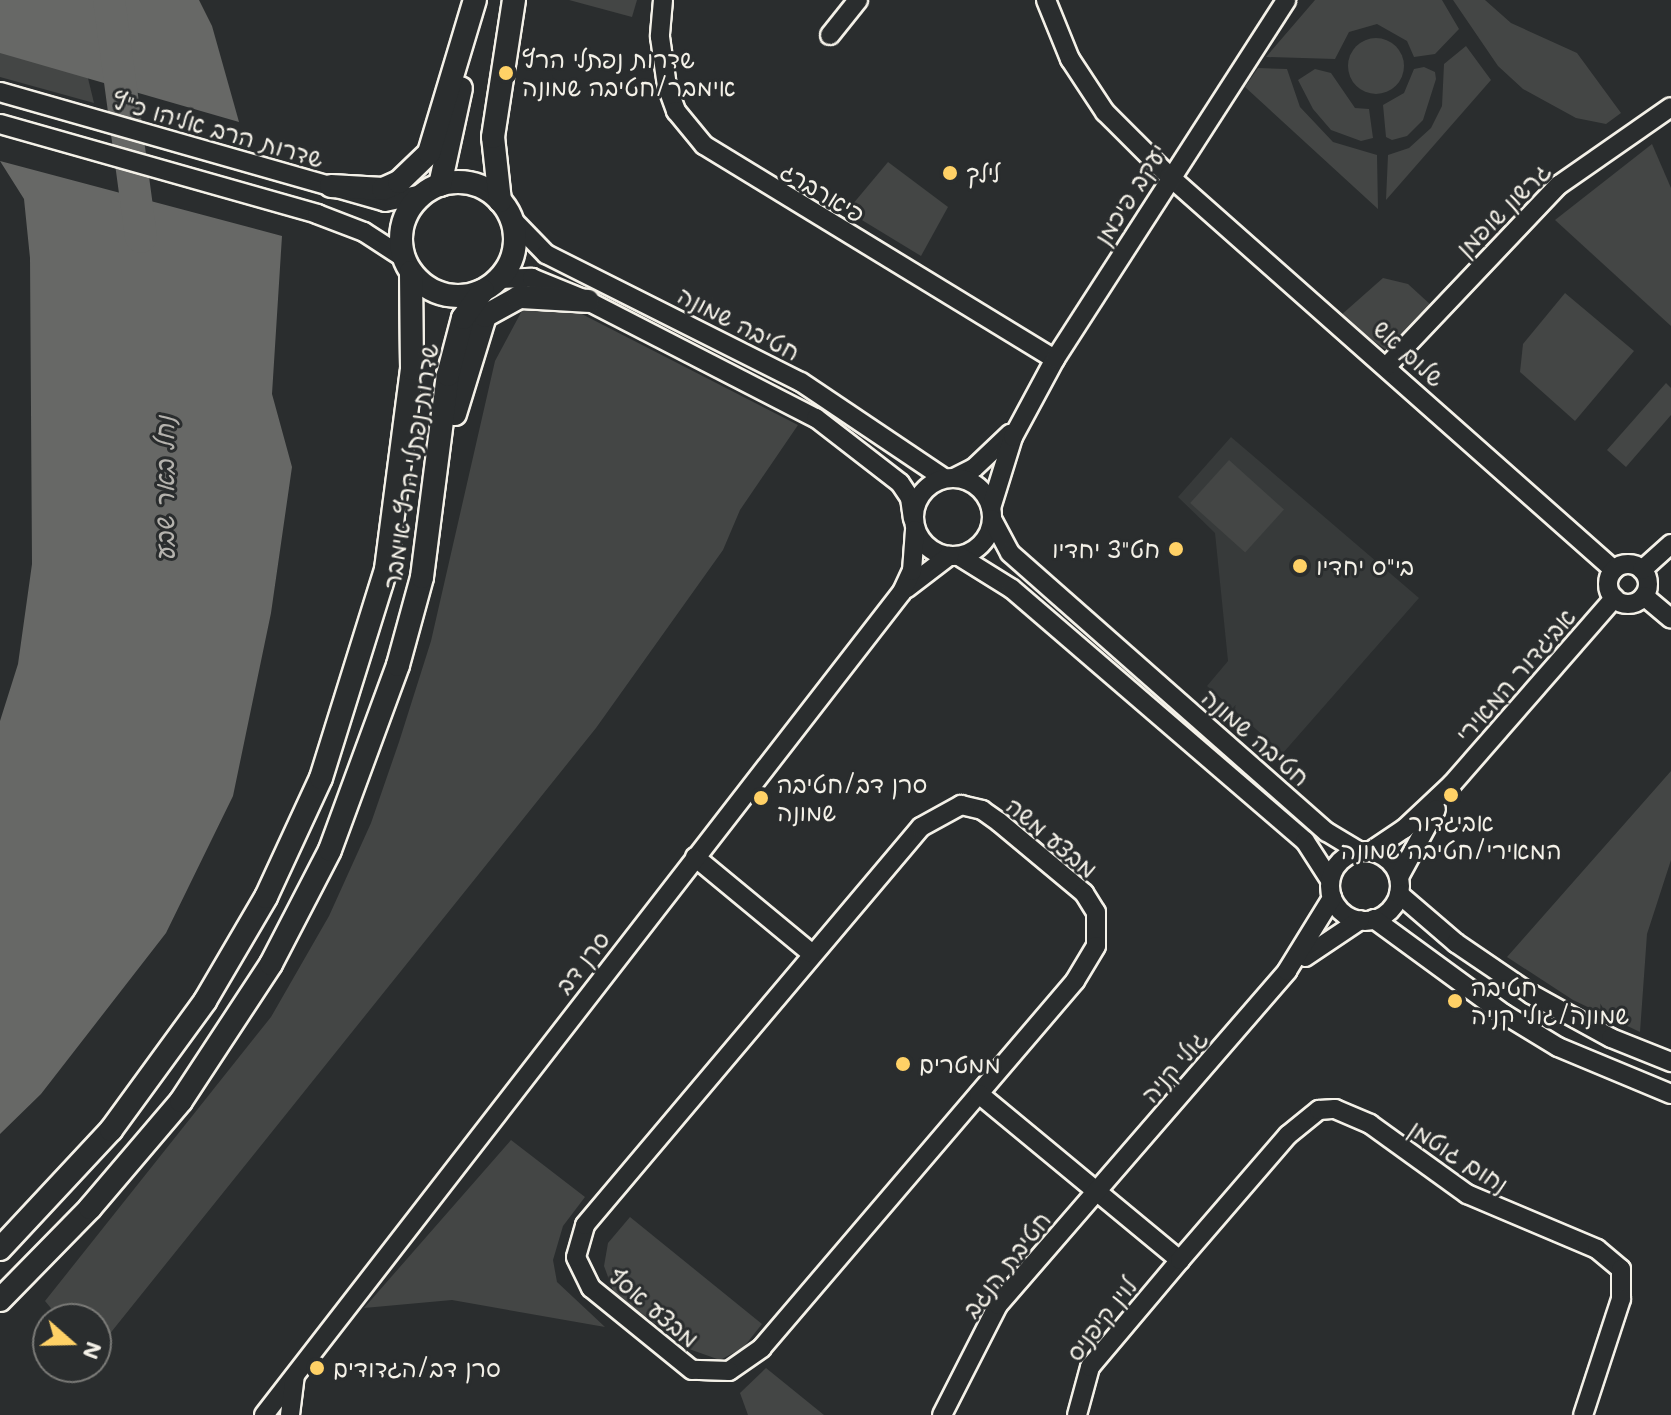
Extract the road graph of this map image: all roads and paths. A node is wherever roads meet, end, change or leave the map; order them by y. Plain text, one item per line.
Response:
1 (475, 0) edge
2 (514, 0) edge
3 (663, 0) edge
4 (858, 0) edge
5 (1046, 0) edge
6 (1286, 0) edge
7 (830, 35) dead end
8 (0, 92) edge
9 (1671, 107) edge
10 (0, 124) edge
11 (1169, 176) junction
12 (323, 184) junction
13 (431, 190) junction
14 (505, 209) junction
15 (408, 265) junction
16 (491, 284) junction
17 (588, 301) junction
18 (1055, 359) junction
19 (1387, 366) junction
20 (1022, 419) junction
21 (950, 478) junction
22 (434, 492) junction
23 (992, 514) junction
24 (914, 524) junction
25 (1671, 544) edge
26 (954, 556) junction
27 (1614, 570) junction
28 (1642, 570) junction
29 (902, 592) junction
30 (1644, 596) junction
31 (1614, 598) junction
32 (1671, 619) edge
33 (1452, 784) junction
34 (1365, 851) junction
35 (695, 857) junction
36 (1399, 886) junction
37 (1331, 889) junction
38 (1367, 920) junction
39 (811, 953) junction
40 (1287, 971) junction
41 (1671, 1062) edge
42 (979, 1094) junction
43 (1671, 1094) edge
44 (1096, 1191) junction
45 (0, 1249) edge
46 (1180, 1260) junction
47 (0, 1300) edge
48 (301, 1362) junction
49 (264, 1415) edge
50 (290, 1415) edge
51 (942, 1415) edge
52 (1077, 1415) edge
53 (1584, 1415) edge

1 - 12 main road
1 - 13 main road
2 - 14 main road
3 - 18 street, פיארברג
4 - 7 street
5 - 11 street, שלום אש
6 - 11 street, יעקב פיכמן
8 - 12 street, שדרות הרב אליהו כ"ץ
9 - 19 street, גרשון שופמן
10 - 15 street
11 - 18 street, יעקב פיכמן
11 - 19 street, שלום אש
12 - 13 street, שדרות הרב אליהו כ"ץ
13 - 14 main road
13 - 15 main road
14 - 16 main road
14 - 21 street, חטיבה שמונה
15 - 16 main road
15 - 45 main road, שדרות נפתלי הרץ אימבר
16 - 17 street, חטיבה שמונה
16 - 22 main road, שדרות נפתלי הרץ אימבר
17 - 22 main road
17 - 24 street, חטיבה שמונה
18 - 20 street, יעקב פיכמן
19 - 27 street, שלום אש
20 - 21 street, יעקב פיכמן
20 - 23 street, יעקב פיכמן
21 - 23 street
21 - 24 street
22 - 47 main road, שדרות נפתלי הרץ אימבר
23 - 26 street
23 - 34 street, חטיבה שמונה
24 - 26 street
24 - 29 street, סרן דב
25 - 28 street
26 - 29 street, סרן דב
26 - 37 street, חטיבה שמונה
27 - 28 street
27 - 31 street
28 - 30 street
29 - 35 street, סרן דב
30 - 31 street
30 - 32 street
31 - 33 street, אביגדור המאירי
33 - 34 street, אביגדור המאירי
33 - 36 street, אביגדור המאירי
34 - 36 street
34 - 37 street
35 - 39 street
35 - 48 street, סרן דב
36 - 38 street
36 - 41 street
37 - 38 street
37 - 40 street, גולי קניה
38 - 40 street, גולי קניה
38 - 43 street
39 - 42 street, מבצע משה
39 - 42 street, מבצע אסף
40 - 44 street, גולי קניה
42 - 44 street
44 - 46 street
44 - 51 street, חטיבת הנגב
46 - 52 street, לוין קיפניס
46 - 53 street, נחום גוטמן
48 - 49 street, סרן דב
48 - 50 street, סרן דב

